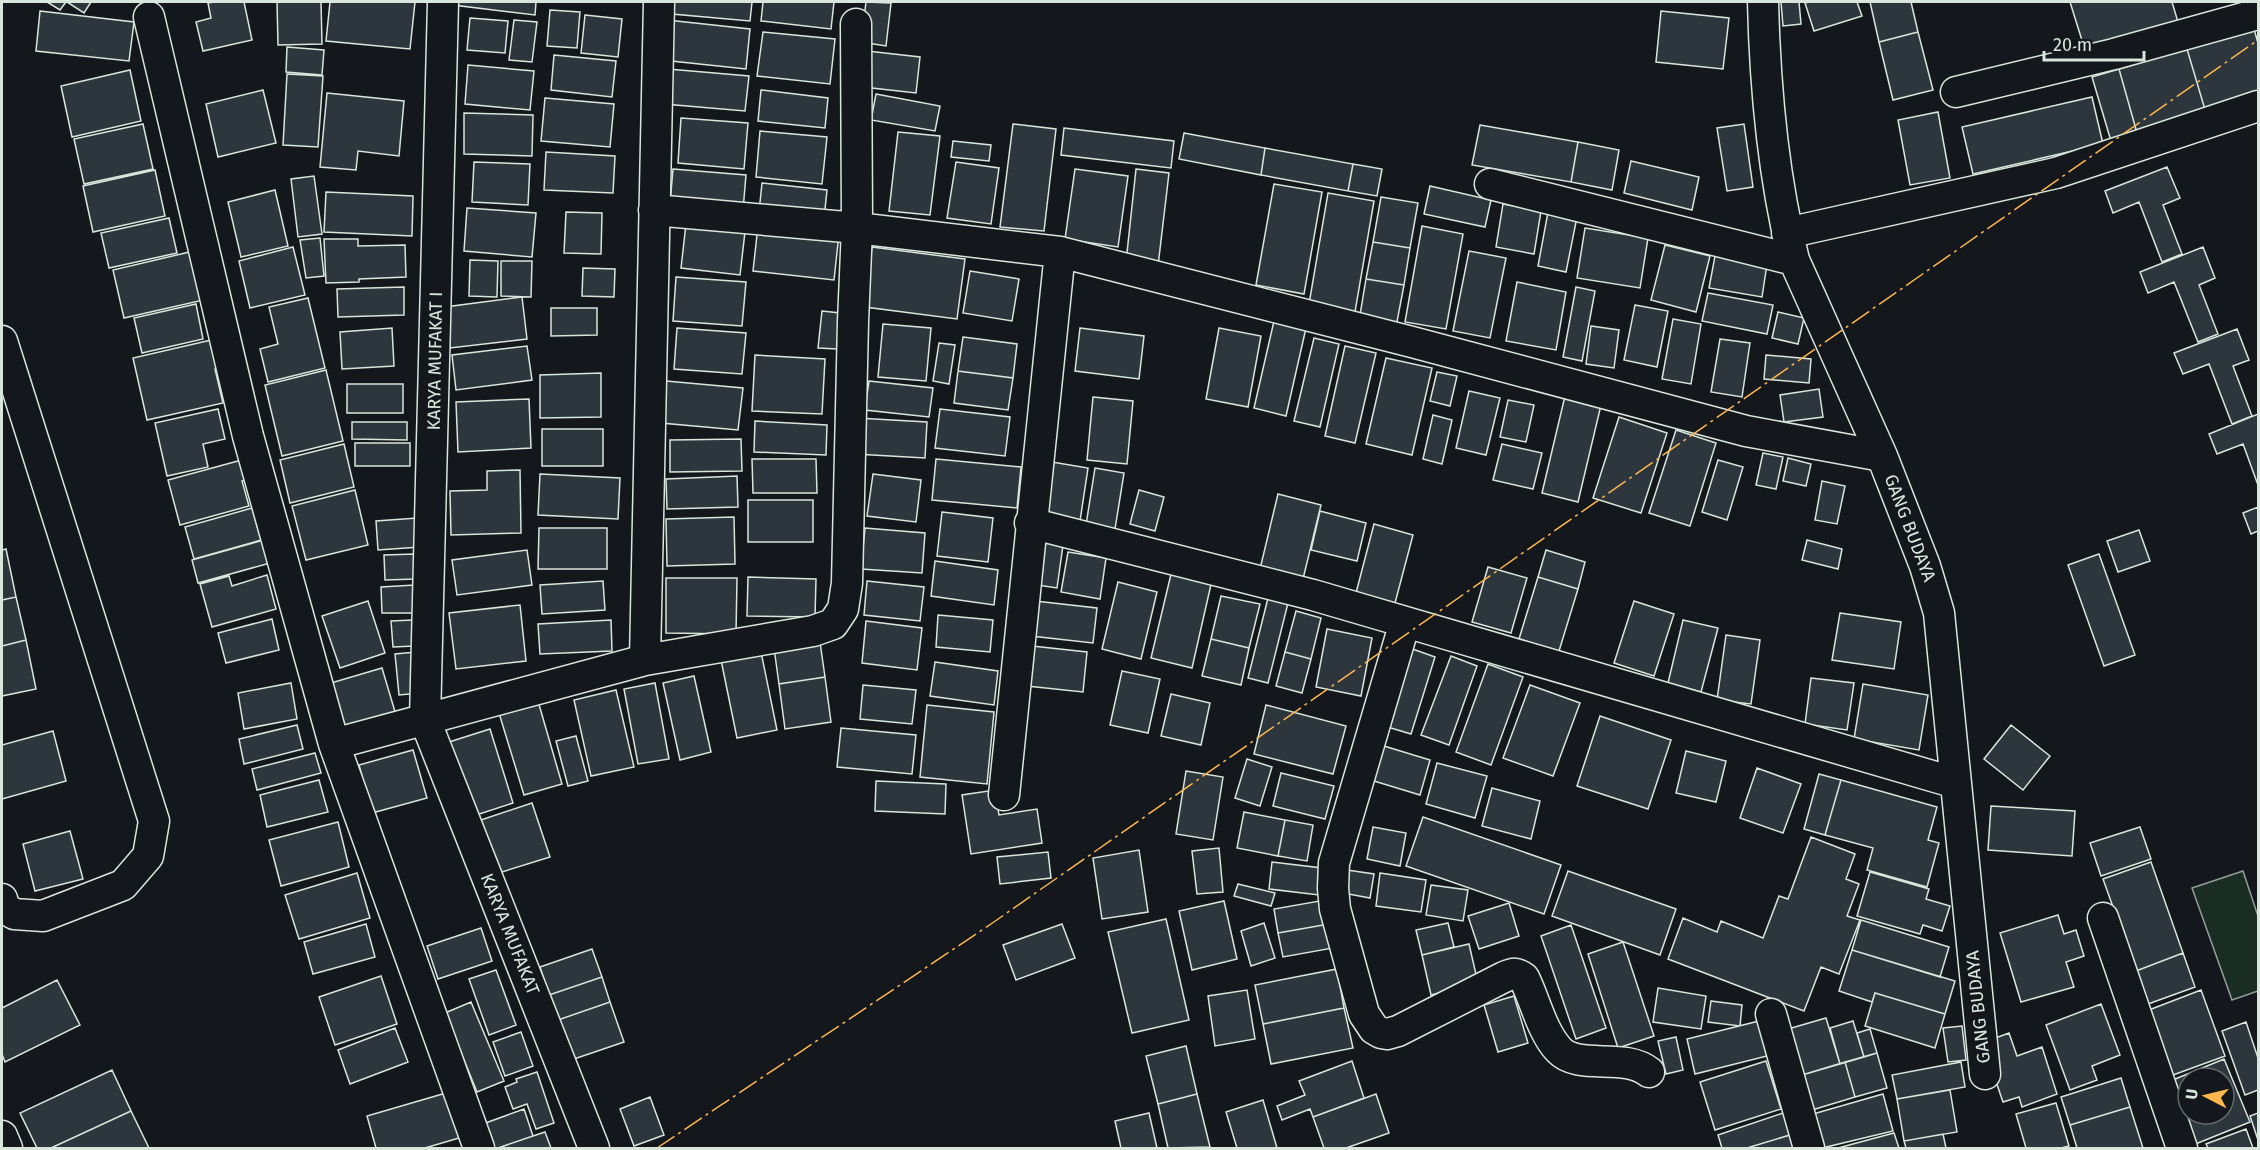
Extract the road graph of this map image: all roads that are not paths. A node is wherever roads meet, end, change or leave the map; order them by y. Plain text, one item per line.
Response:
1 (442, 2) edge
2 (659, 2) edge
3 (1763, 2) edge
4 (2259, 14) edge
5 (149, 17) dead end
6 (856, 24) dead end
7 (1956, 92) dead end
8 (2259, 106) edge
9 (1490, 184) dead end
10 (654, 210) junction
11 (857, 228) junction
12 (1791, 247) junction
13 (1060, 252) junction
14 (2, 341) edge
15 (1881, 456) junction
16 (1030, 523) junction
17 (1405, 622) junction
18 (645, 660) junction
19 (425, 720) junction
20 (334, 744) junction
21 (1956, 783) junction
22 (1004, 795) dead end
23 (2, 899) edge
24 (2103, 918) dead end
25 (1771, 1014) dead end
26 (1649, 1072) dead end
27 (1984, 1074) dead end
28 (2, 1136) edge
29 (7, 1149) edge
30 (479, 1149) edge
31 (594, 1149) edge
32 (1809, 1149) edge
33 (2182, 1149) edge

1 - 19 street, KARYA MUFAKAT I
2 - 10 street
3 - 12 street, GANG BUDAYA
4 - 7 street
5 - 20 street
6 - 11 street
8 - 12 street
9 - 12 street
10 - 11 street
10 - 18 street
11 - 13 street
11 - 18 street
12 - 15 street, GANG BUDAYA
13 - 15 street
13 - 16 street
14 - 23 street
15 - 21 street, GANG BUDAYA
16 - 17 street
16 - 22 street
17 - 21 street
17 - 26 street
18 - 19 street
19 - 20 street
19 - 31 street, KARYA MUFAKAT
20 - 30 street
21 - 27 street, GANG BUDAYA
24 - 33 street
25 - 32 street
28 - 29 street

